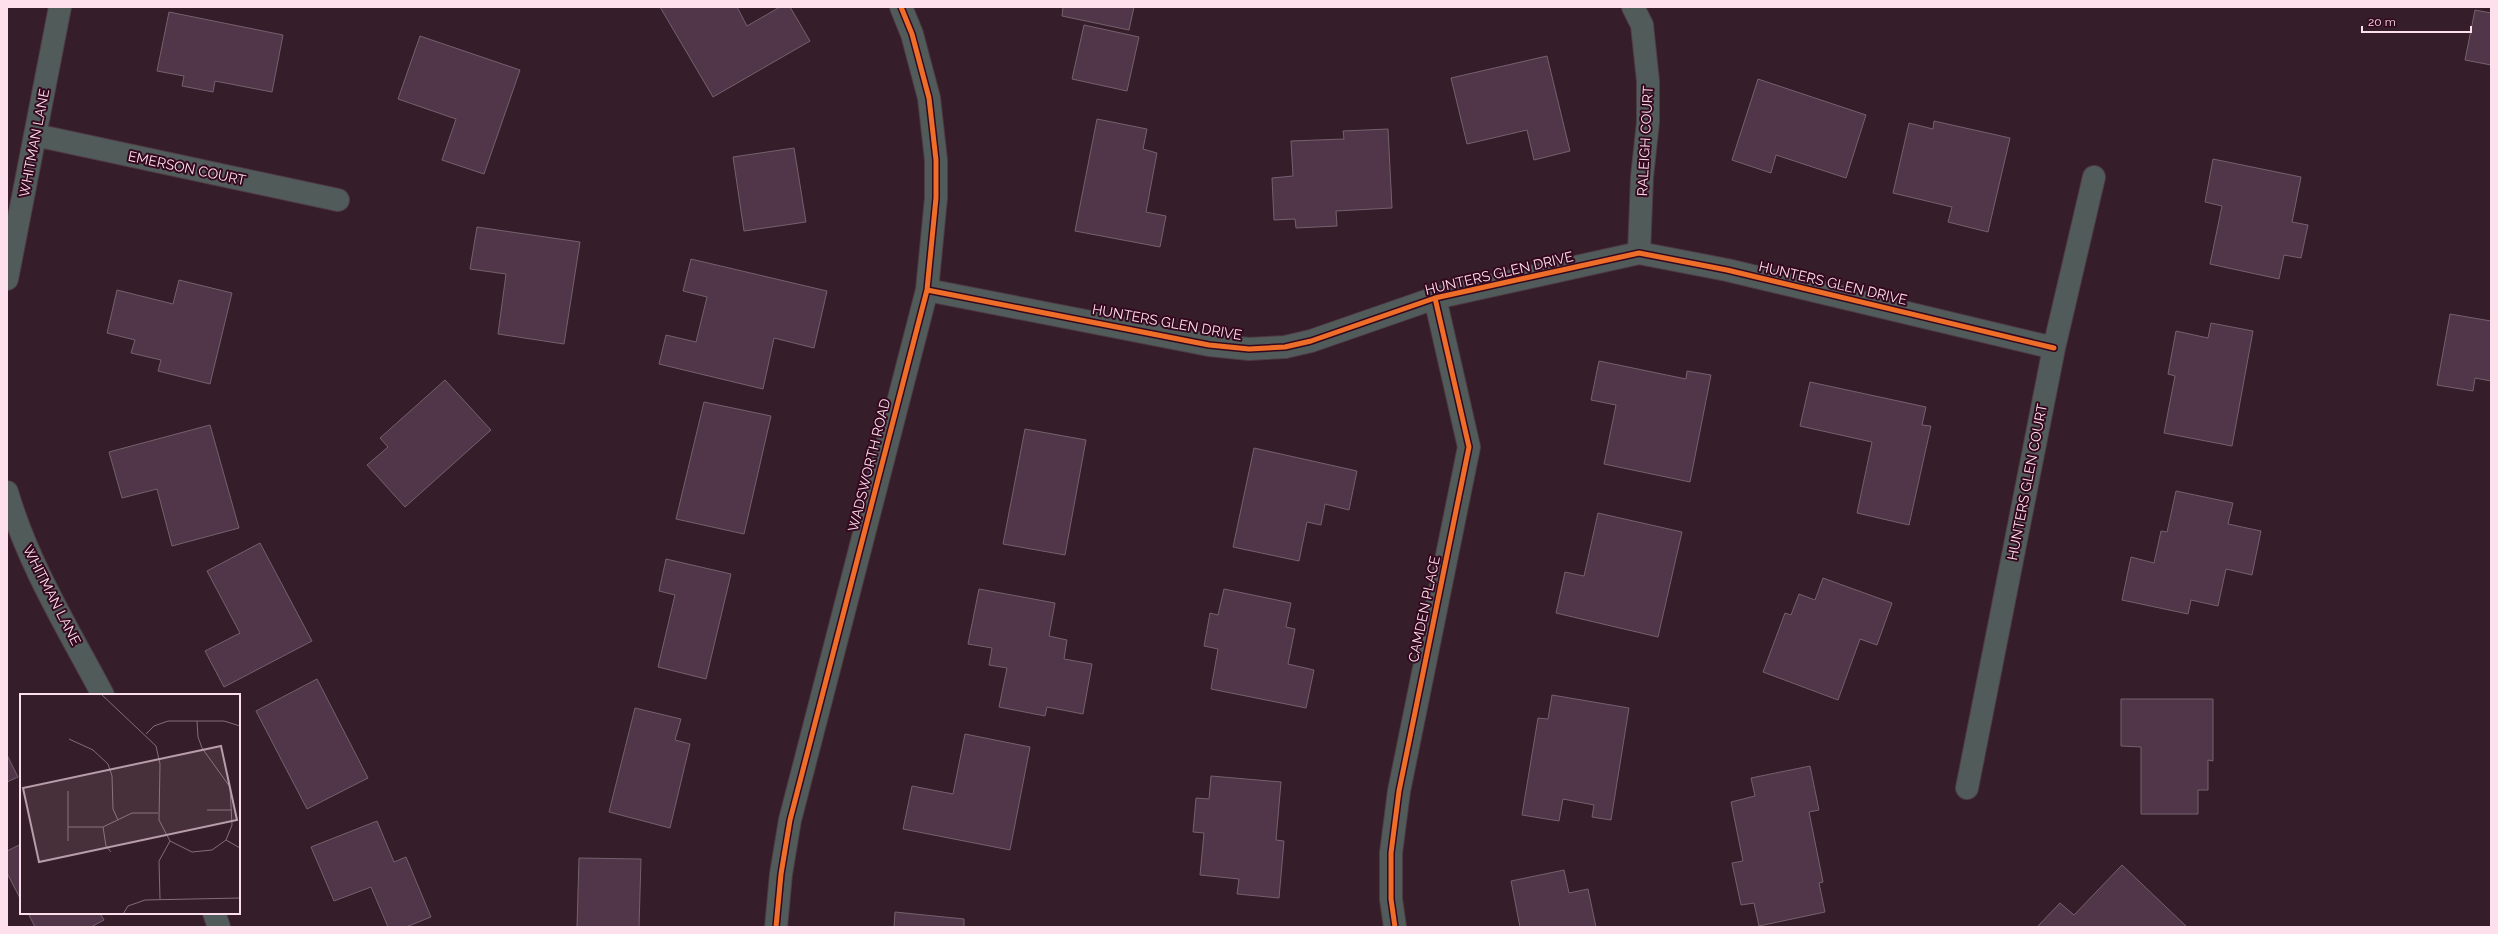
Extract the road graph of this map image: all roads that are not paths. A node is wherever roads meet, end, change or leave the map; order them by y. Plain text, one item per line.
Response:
1 (60, 7) edge
2 (901, 7) edge
3 (1633, 7) edge
4 (35, 135) junction
5 (2094, 177) dead end
6 (338, 200) dead end
7 (1639, 253) junction
8 (7, 279) edge
9 (927, 290) junction
10 (1436, 298) junction
11 (2054, 348) junction
12 (7, 492) edge
13 (102, 694) edge
14 (1967, 788) dead end
15 (214, 914) edge
16 (219, 927) edge
17 (776, 927) edge
18 (1395, 927) edge

1 - 4 street, WHITMAN LANE
2 - 9 street, WADSWORTH ROAD
3 - 7 street, RALEIGH COURT
4 - 6 street, EMERSON COURT
4 - 8 street, WHITMAN LANE
5 - 11 street, HUNTERS GLEN COURT
7 - 10 street, HUNTERS GLEN DRIVE
7 - 11 street, HUNTERS GLEN DRIVE
9 - 10 street, HUNTERS GLEN DRIVE
9 - 17 street, WADSWORTH ROAD
10 - 18 street, CAMDEN PLACE
11 - 14 street, HUNTERS GLEN COURT
12 - 13 street, WHITMAN LANE
15 - 16 street

